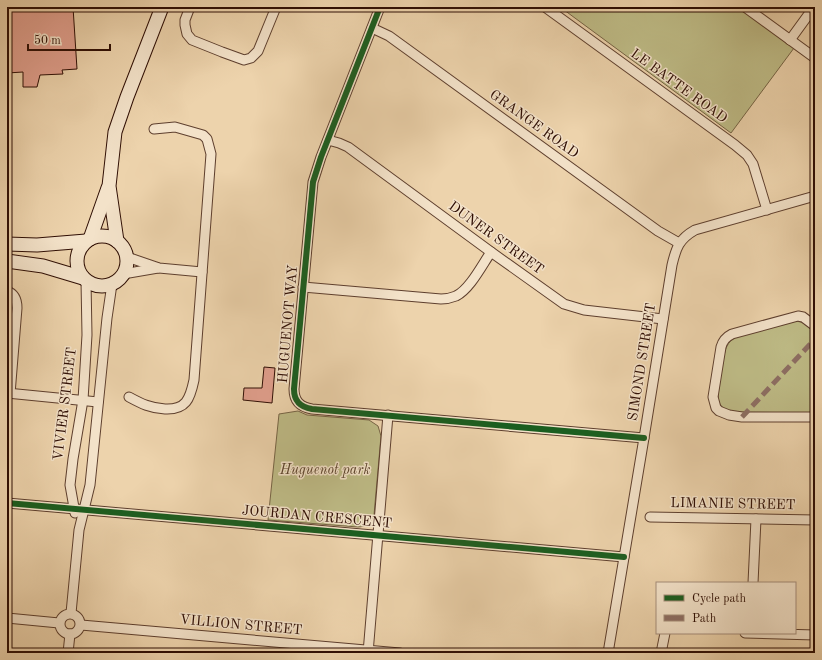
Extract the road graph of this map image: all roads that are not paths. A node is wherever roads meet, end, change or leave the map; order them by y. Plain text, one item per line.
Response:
1 (162, 7) edge
2 (190, 7) edge
3 (276, 7) edge
4 (380, 7) edge
5 (545, 7) edge
6 (746, 7) edge
7 (814, 7) edge
8 (372, 28) junction
9 (790, 40) junction
10 (815, 58) edge
11 (154, 129) dead end
12 (328, 140) junction
13 (109, 186) junction
14 (815, 196) edge
15 (767, 210) junction
16 (88, 240) junction
17 (117, 241) junction
18 (679, 243) junction
19 (7, 244) edge
20 (491, 252) junction
21 (127, 257) junction
22 (7, 260) edge
23 (159, 268) junction
24 (202, 272) junction
25 (123, 274) junction
26 (85, 279) junction
27 (112, 284) junction
28 (303, 287) junction
29 (7, 291) edge
30 (663, 319) junction
31 (815, 326) edge
32 (9, 393) edge
33 (129, 397) dead end
34 (82, 400) junction
35 (98, 402) junction
36 (388, 416) junction
37 (815, 417) edge
38 (644, 438) junction
39 (7, 503) edge
40 (74, 508) junction
41 (84, 509) junction
42 (650, 516) dead end
43 (756, 518) junction
44 (815, 520) edge
45 (79, 530) junction
46 (378, 535) junction
47 (624, 557) junction
48 (753, 582) edge
49 (71, 613) junction
50 (7, 618) edge
51 (60, 622) junction
52 (80, 624) junction
53 (70, 634) junction
54 (665, 634) edge
55 (786, 634) edge
56 (815, 635) edge
57 (368, 652) edge
58 (68, 653) edge
59 (400, 653) edge
60 (608, 653) edge
61 (661, 653) edge

1 - 13 street
2 - 3 street
4 - 8 street, HUGUENOT WAY
5 - 15 street, LE BATTE ROAD
6 - 9 street
7 - 9 street
8 - 12 street, HUGUENOT WAY
8 - 18 street, GRANGE ROAD
9 - 10 street
11 - 24 street
12 - 20 street, DUNER STREET
12 - 28 street, HUGUENOT WAY
13 - 16 street
13 - 17 street
14 - 15 street
15 - 18 street
16 - 17 street
16 - 19 street
16 - 26 street
17 - 21 street
18 - 30 street, SIMOND STREET
20 - 28 street
20 - 30 street, DUNER STREET
21 - 23 street
21 - 25 street
22 - 26 street
23 - 24 street
23 - 25 street
24 - 33 street
25 - 27 street
26 - 27 street
26 - 34 street, VIVIER STREET
27 - 35 street, VIVIER STREET
28 - 36 street, HUGUENOT WAY
29 - 32 street
30 - 38 street, SIMOND STREET
31 - 37 street
32 - 34 street
34 - 35 street
34 - 40 street, VIVIER STREET
35 - 41 street, VIVIER STREET
36 - 38 street, HUGUENOT WAY
36 - 46 street
38 - 47 street, SIMOND STREET
39 - 40 street, JOURDAN CRESCENT
40 - 41 street, JOURDAN CRESCENT
40 - 45 street, VIVIER STREET
41 - 45 street, VIVIER STREET
41 - 46 street, JOURDAN CRESCENT
42 - 43 street, LIMANIE STREET
43 - 44 street, LIMANIE STREET
43 - 48 street
45 - 49 street, VIVIER STREET
46 - 47 street, JOURDAN CRESCENT
46 - 57 street
47 - 60 street, SIMOND STREET
49 - 51 street
49 - 52 street
50 - 51 street
51 - 53 street
52 - 53 street
52 - 57 street, VILLION STREET
53 - 58 street
54 - 61 street
55 - 56 street
57 - 59 street, VILLION STREET

